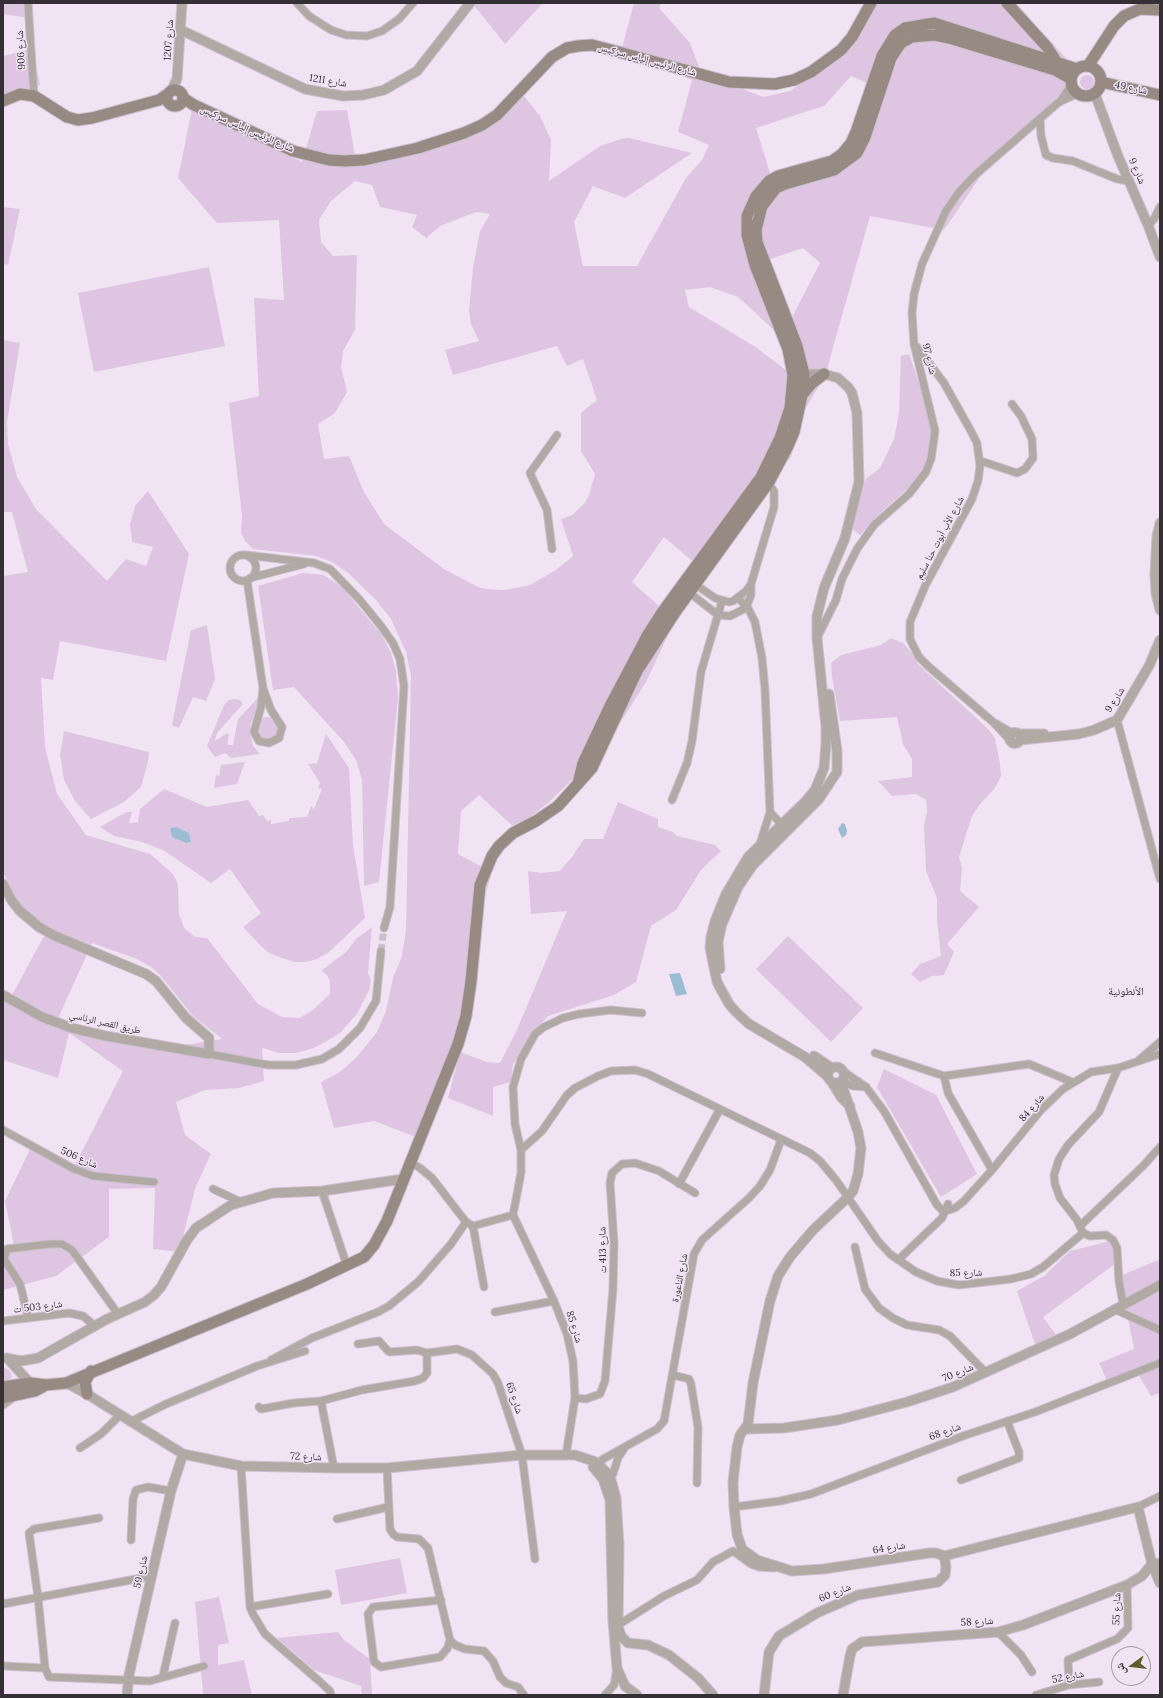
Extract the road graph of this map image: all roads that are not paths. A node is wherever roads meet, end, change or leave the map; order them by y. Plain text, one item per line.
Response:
1 (28, 3) edge
2 (182, 3) edge
3 (296, 3) edge
4 (413, 3) edge
5 (470, 3) edge
6 (871, 3) edge
7 (1011, 6) edge
8 (1160, 10) edge
9 (181, 30) junction
10 (1056, 66) junction
11 (1082, 68) junction
12 (1101, 82) junction
13 (1073, 86) junction
14 (1095, 94) junction
15 (1160, 95) edge
16 (34, 96) junction
17 (173, 98) junction
18 (3, 100) edge
19 (1040, 118) junction
20 (1129, 181) junction
21 (1159, 209) edge
22 (1144, 213) junction
23 (1148, 224) junction
24 (1160, 257) edge
25 (914, 344) junction
26 (799, 374) junction
27 (824, 374) junction
28 (802, 395) junction
29 (1012, 404) dead end
30 (557, 435) dead end
31 (981, 461) junction
32 (765, 480) junction
33 (1160, 523) edge
34 (552, 549) dead end
35 (246, 555) junction
36 (309, 563) junction
37 (249, 579) junction
38 (751, 584) junction
39 (689, 586) junction
40 (707, 594) junction
41 (736, 600) junction
42 (722, 601) junction
43 (701, 603) junction
44 (746, 607) junction
45 (1160, 610) edge
46 (736, 614) junction
47 (718, 615) junction
48 (819, 635) junction
49 (1160, 640) edge
50 (263, 688) junction
51 (1117, 720) junction
52 (1015, 737) joint
53 (672, 800) dead end
54 (770, 812) junction
55 (781, 824) junction
56 (760, 844) junction
57 (1160, 879) edge
58 (3, 884) edge
59 (719, 922) junction
60 (384, 928) tunnel mouth
61 (381, 951) tunnel mouth
62 (3, 995) edge
63 (642, 1013) dead end
64 (1160, 1042) edge
65 (875, 1053) dead end
66 (209, 1054) junction
67 (1160, 1054) edge
68 (1138, 1062) junction
69 (1118, 1068) junction
70 (830, 1072) junction
71 (944, 1076) junction
72 (840, 1079) junction
73 (1072, 1082) junction
74 (720, 1109) junction
75 (3, 1130) edge
76 (781, 1140) junction
77 (1160, 1147) edge
78 (521, 1150) junction
79 (410, 1162) junction
80 (992, 1170) junction
81 (403, 1179) junction
82 (154, 1182) dead end
83 (679, 1184) junction
84 (213, 1189) dead end
85 (322, 1191) junction
86 (695, 1193) dead end
87 (848, 1196) junction
88 (241, 1202) junction
89 (947, 1207) junction
90 (513, 1215) junction
91 (470, 1224) junction
92 (1080, 1226) junction
93 (1083, 1233) junction
94 (855, 1247) dead end
95 (898, 1260) junction
96 (347, 1266) junction
97 (1160, 1284) edge
98 (484, 1287) dead end
99 (554, 1301) junction
100 (1123, 1304) junction
101 (1114, 1309) junction
102 (495, 1312) dead end
103 (118, 1314) junction
104 (28, 1317) junction
105 (3, 1321) edge
106 (95, 1326) junction
107 (1160, 1330) edge
108 (358, 1344) dead end
109 (305, 1351) dead end
110 (427, 1353) junction
111 (4, 1359) edge
112 (271, 1360) junction
113 (1160, 1363) edge
114 (91, 1371) junction
115 (986, 1373) junction
116 (673, 1375) junction
117 (30, 1383) junction
118 (66, 1383) junction
119 (46, 1386) junction
120 (8, 1392) edge
121 (88, 1394) junction
122 (575, 1398) junction
123 (321, 1401) junction
124 (3, 1405) edge
125 (259, 1407) dead end
126 (120, 1416) junction
127 (1007, 1421) junction
128 (130, 1422) junction
129 (746, 1429) junction
130 (625, 1447) junction
131 (80, 1448) dead end
132 (183, 1454) junction
133 (522, 1455) junction
134 (568, 1455) junction
135 (603, 1463) junction
136 (241, 1466) junction
137 (334, 1468) junction
138 (387, 1468) junction
139 (614, 1470) junction
140 (961, 1480) dead end
141 (697, 1483) dead end
142 (171, 1491) junction
143 (1160, 1496) edge
144 (388, 1507) junction
145 (734, 1507) junction
146 (1138, 1507) junction
147 (99, 1518) dead end
148 (337, 1519) dead end
149 (131, 1540) dead end
150 (944, 1556) junction
151 (535, 1558) dead end
152 (1156, 1564) edge
153 (779, 1567) junction
154 (152, 1576) junction
155 (1142, 1576) junction
156 (1159, 1578) edge
157 (1127, 1585) junction
158 (328, 1594) dead end
159 (38, 1597) junction
160 (440, 1600) junction
161 (3, 1604) edge
162 (250, 1607) junction
163 (175, 1623) dead end
164 (616, 1627) junction
165 (998, 1632) junction
166 (450, 1640) junction
167 (633, 1644) junction
168 (617, 1664) junction
169 (3, 1666) edge
170 (204, 1666) dead end
171 (45, 1668) junction
172 (1032, 1672) dead end
173 (162, 1676) junction
174 (128, 1681) junction
175 (1099, 1682) dead end
176 (1070, 1685) junction
177 (765, 1694) edge
178 (1039, 1694) edge
179 (128, 1695) edge
180 (331, 1695) edge
181 (524, 1695) edge
182 (604, 1695) edge
183 (637, 1695) edge
184 (713, 1695) edge
185 (843, 1695) edge

1 - 16 street, شارع 906
2 - 9 street, شارع 1207
3 - 4 street
5 - 9 street, شارع 1211
6 - 17 main road, شارع الرئيس إلياس سركيس
7 - 10 main road
8 - 11 main road
9 - 17 street, شارع 1207
10 - 11 main road
10 - 13 main road
10 - 26 main road
11 - 12 main road
11 - 13 main road
12 - 14 main road
12 - 15 main road, شارع 49
13 - 14 main road
13 - 19 street, شارع 97
14 - 20 street, شارع 9
16 - 17 main road, شارع الرئيس إلياس سركيس
16 - 18 main road
19 - 20 street
19 - 25 street, شارع 97
20 - 22 street, شارع 9
21 - 22 street
21 - 23 street
22 - 23 street, شارع 9
23 - 24 street, شارع 9
25 - 31 street, شارع الأب أبوت حنا سليم
25 - 48 street, شارع 97
26 - 27 street
26 - 28 main road
26 - 32 main road
27 - 28 main road
27 - 48 street
28 - 32 main road
29 - 31 street
30 - 34 street
31 - 52 street, شارع الأب أبوت حنا سليم
32 - 38 street
32 - 39 main road
33 - 45 street
35 - 36 street
35 - 37 street
35 - 37 street
36 - 37 street
36 - 60 street
37 - 50 street
38 - 41 street
38 - 44 street
39 - 40 street
39 - 43 street
39 - 79 main road
40 - 42 street
40 - 43 street
41 - 42 street
41 - 44 street
41 - 46 street
42 - 47 street
43 - 47 street
44 - 46 street
44 - 54 street
46 - 47 street
47 - 53 street
48 - 55 street
48 - 59 street
49 - 51 street, شارع 9
50 - 50 street
51 - 52 street, شارع 9
51 - 57 street
54 - 55 street
54 - 56 street
55 - 56 street
56 - 59 street
58 - 66 street
59 - 70 street
61 - 66 street
62 - 66 street, طريق القصر الرئاسي
63 - 78 street
64 - 68 street
65 - 71 street
67 - 68 street, شارع 84
68 - 69 street, شارع 84
69 - 73 street, شارع 84
69 - 92 street
70 - 72 street
70 - 72 street
71 - 73 street
71 - 80 street
72 - 87 street, شارع 64
72 - 89 street, شارع 84
73 - 80 street, شارع 84
74 - 76 street
74 - 78 street
74 - 83 street
75 - 82 street, شارع 506
76 - 87 street
76 - 116 street, شارع الناعورة
77 - 92 street
78 - 90 street
79 - 81 main road
79 - 91 street
80 - 89 street, شارع 84
81 - 85 street
81 - 96 main road
83 - 86 street, شارع 413 ت
83 - 122 street, شارع 413 ت
84 - 88 street
85 - 88 street
85 - 96 street
87 - 95 street, شارع 85
87 - 129 street, شارع 64
88 - 103 street
89 - 95 street
90 - 91 street
90 - 99 street, شارع 85
91 - 98 street
91 - 112 street
92 - 93 street
93 - 95 street, شارع 85
93 - 100 street
94 - 115 street
96 - 114 main road
97 - 100 street, شارع 70
99 - 102 street
99 - 122 street, شارع 85
100 - 101 street, شارع 70
101 - 107 street
101 - 115 street, شارع 70
103 - 104 street
103 - 106 street
104 - 105 street, شارع 503 ت
104 - 106 street, شارع 503 ت
106 - 111 street
108 - 110 street, شارع 65
109 - 112 street
110 - 123 street
110 - 133 street, شارع 65
111 - 117 street
111 - 120 street
112 - 128 street
113 - 127 street, شارع 68
114 - 118 main road
114 - 121 main road
115 - 129 street, شارع 70
116 - 130 street, شارع الناعورة
116 - 141 street
117 - 119 main road
117 - 120 main road
118 - 119 main road
118 - 121 street, شارع 72
119 - 120 main road
120 - 124 street
121 - 126 street, شارع 72
122 - 134 street, شارع 85
123 - 125 street
123 - 137 street
126 - 128 street, شارع 72
126 - 131 street
127 - 140 street
127 - 145 street, شارع 68
128 - 132 street, شارع 72
129 - 145 street, شارع 64
130 - 135 street, شارع الناعورة
130 - 139 street
132 - 136 street, شارع 72
132 - 142 street, شارع 59
133 - 134 street, شارع 72
133 - 138 street, شارع 72
133 - 151 street, شارع 65
134 - 135 street
134 - 135 street
135 - 139 street
135 - 139 street
135 - 164 street
136 - 137 street, شارع 72
136 - 162 street
137 - 138 street, شارع 72
138 - 144 street
139 - 164 street
142 - 149 street
142 - 154 street, شارع 59
143 - 146 street, شارع 64
144 - 148 street
144 - 160 street
145 - 153 street, شارع 64
146 - 150 street, شارع 64
146 - 152 street
147 - 159 street
150 - 153 street, شارع 64
150 - 177 street, شارع 60
152 - 155 street, شارع 58
152 - 156 street
153 - 164 street
154 - 159 street
154 - 174 street, شارع 59
155 - 156 street
155 - 157 street, شارع 58
157 - 165 street, شارع 58
157 - 176 street, شارع 55
158 - 162 street
159 - 161 street
159 - 171 street
160 - 166 street
160 - 166 street
162 - 180 street
163 - 173 street
164 - 167 street
164 - 168 street
165 - 172 street
165 - 185 street, شارع 58
166 - 181 street
167 - 168 street
167 - 184 street
168 - 182 street
168 - 183 street
169 - 171 street
170 - 173 street
171 - 174 street
173 - 174 street
174 - 179 street, شارع 59
175 - 176 street, شارع 52
176 - 178 street, شارع 52

